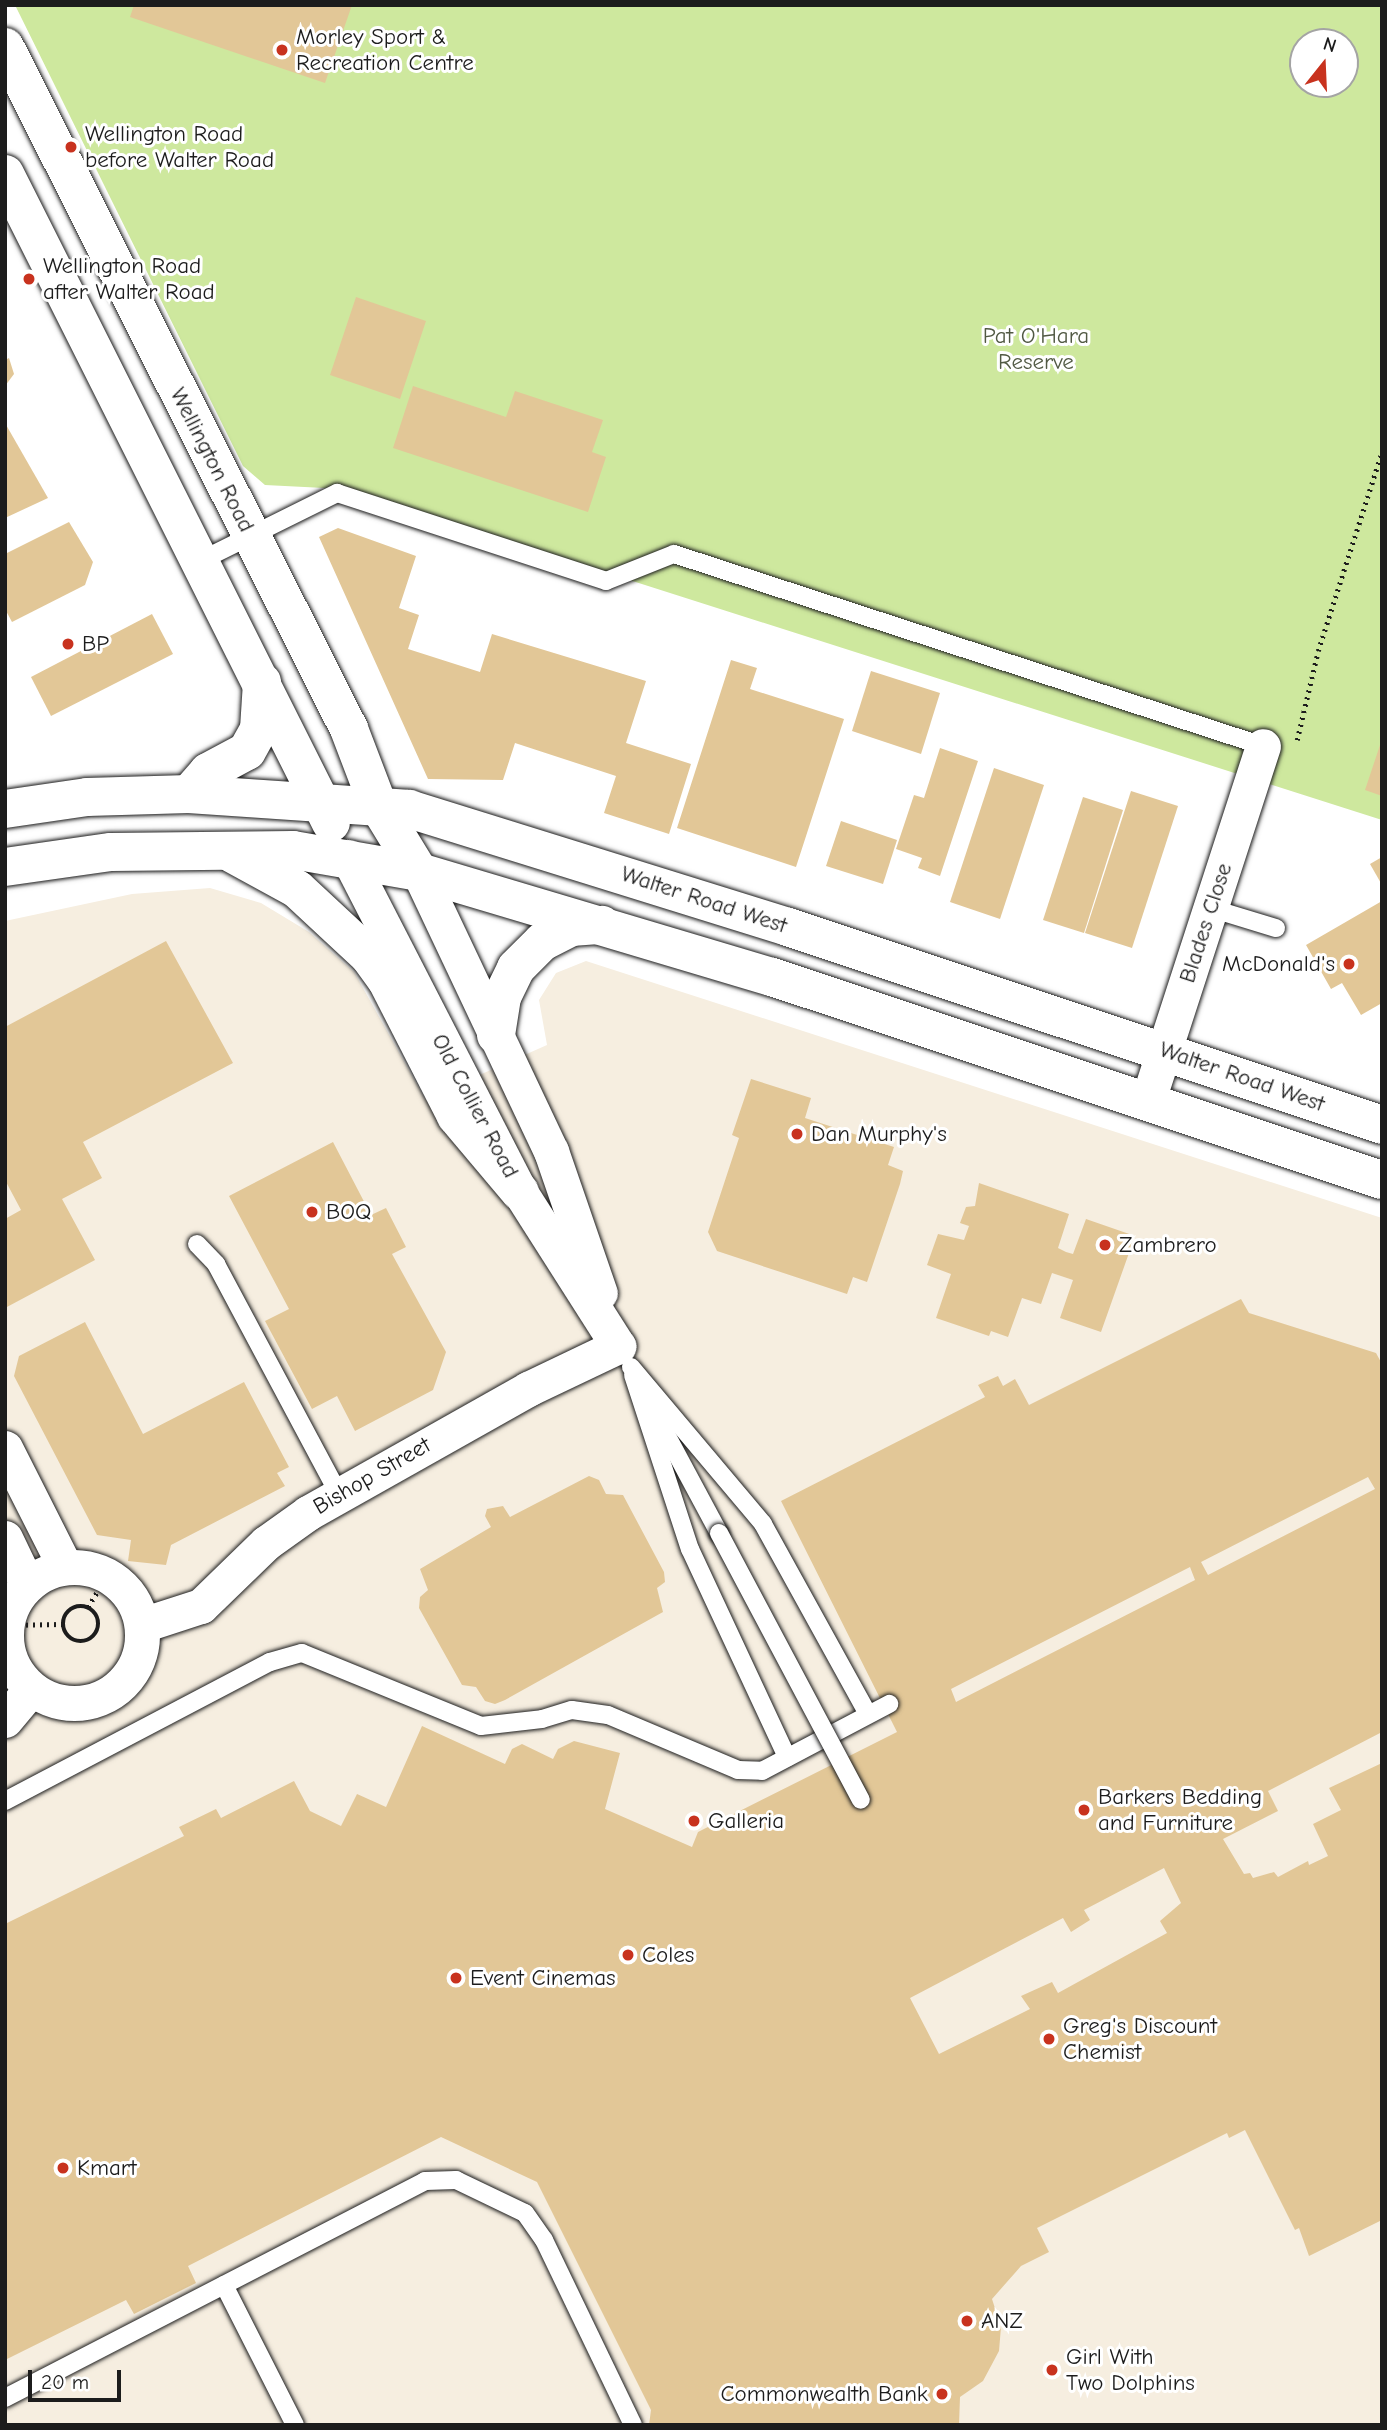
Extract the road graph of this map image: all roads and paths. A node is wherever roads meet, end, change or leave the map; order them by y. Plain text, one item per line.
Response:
1 (5, 47) edge
2 (5, 174) edge
3 (1382, 452) edge
4 (251, 536) junction
5 (202, 560) junction
6 (262, 682) junction
7 (1278, 750) junction
8 (189, 794) junction
9 (322, 804) junction
10 (379, 805) junction
11 (5, 809) edge
12 (223, 850) junction
13 (348, 857) junction
14 (5, 867) edge
15 (419, 872) junction
16 (1210, 908) junction
17 (604, 925) junction
18 (1276, 928) dead end
19 (496, 1035) junction
20 (1164, 1050) junction
21 (1149, 1100) junction
22 (1382, 1125) edge
23 (1382, 1180) edge
24 (520, 1192) junction
25 (197, 1244) dead end
26 (625, 1357) junction
27 (5, 1448) edge
28 (340, 1494) junction
29 (5, 1538) edge
30 (65, 1567) junction
31 (108, 1574) junction
32 (27, 1584) junction
33 (88, 1607) junction
34 (62, 1624) junction
35 (5, 1625) edge
36 (142, 1625) junction
37 (31, 1689) junction
38 (889, 1704) dead end
39 (868, 1714) junction
40 (5, 1720) edge
41 (788, 1757) junction
42 (860, 1800) dead end
43 (5, 1801) edge
44 (224, 2285) junction
45 (5, 2398) edge
46 (295, 2425) edge
47 (633, 2425) edge

1 - 4 main road, Wellington Road
2 - 5 main road
3 - 7 path
4 - 5 lane
4 - 7 lane
4 - 10 main road, Wellington Road
5 - 6 main road
6 - 8 main road
6 - 9 main road
7 - 16 street, Blades Close
8 - 9 main road, Walter Road West
8 - 11 main road, Walter Road West
9 - 10 main road, Walter Road West
9 - 13 main road
10 - 15 main road, Wellington Road
10 - 20 main road, Walter Road West
12 - 13 main road
12 - 14 main road
12 - 24 main road
13 - 15 main road
13 - 24 street, Old Collier Road
15 - 17 main road
15 - 19 street, Old Collier Road
16 - 18 lane
16 - 20 street, Blades Close
17 - 19 main road
17 - 21 main road
19 - 26 street, Old Collier Road
20 - 21 street, Blades Close
20 - 22 main road, Walter Road West
21 - 23 main road
24 - 26 street, Old Collier Road
25 - 28 lane
26 - 28 street, Bishop Street
26 - 39 lane
26 - 41 lane
26 - 42 lane, Old Collier Road, bridge
27 - 30 street
28 - 36 street, Bishop Street
29 - 32 street
30 - 31 street
30 - 32 street
31 - 33 path
31 - 36 street
32 - 35 street
33 - 34 path
33 - 34 path
34 - 35 path
35 - 37 street
36 - 37 street
37 - 40 street
38 - 39 lane
39 - 41 lane
41 - 43 lane
44 - 45 lane
44 - 46 lane
44 - 47 lane

